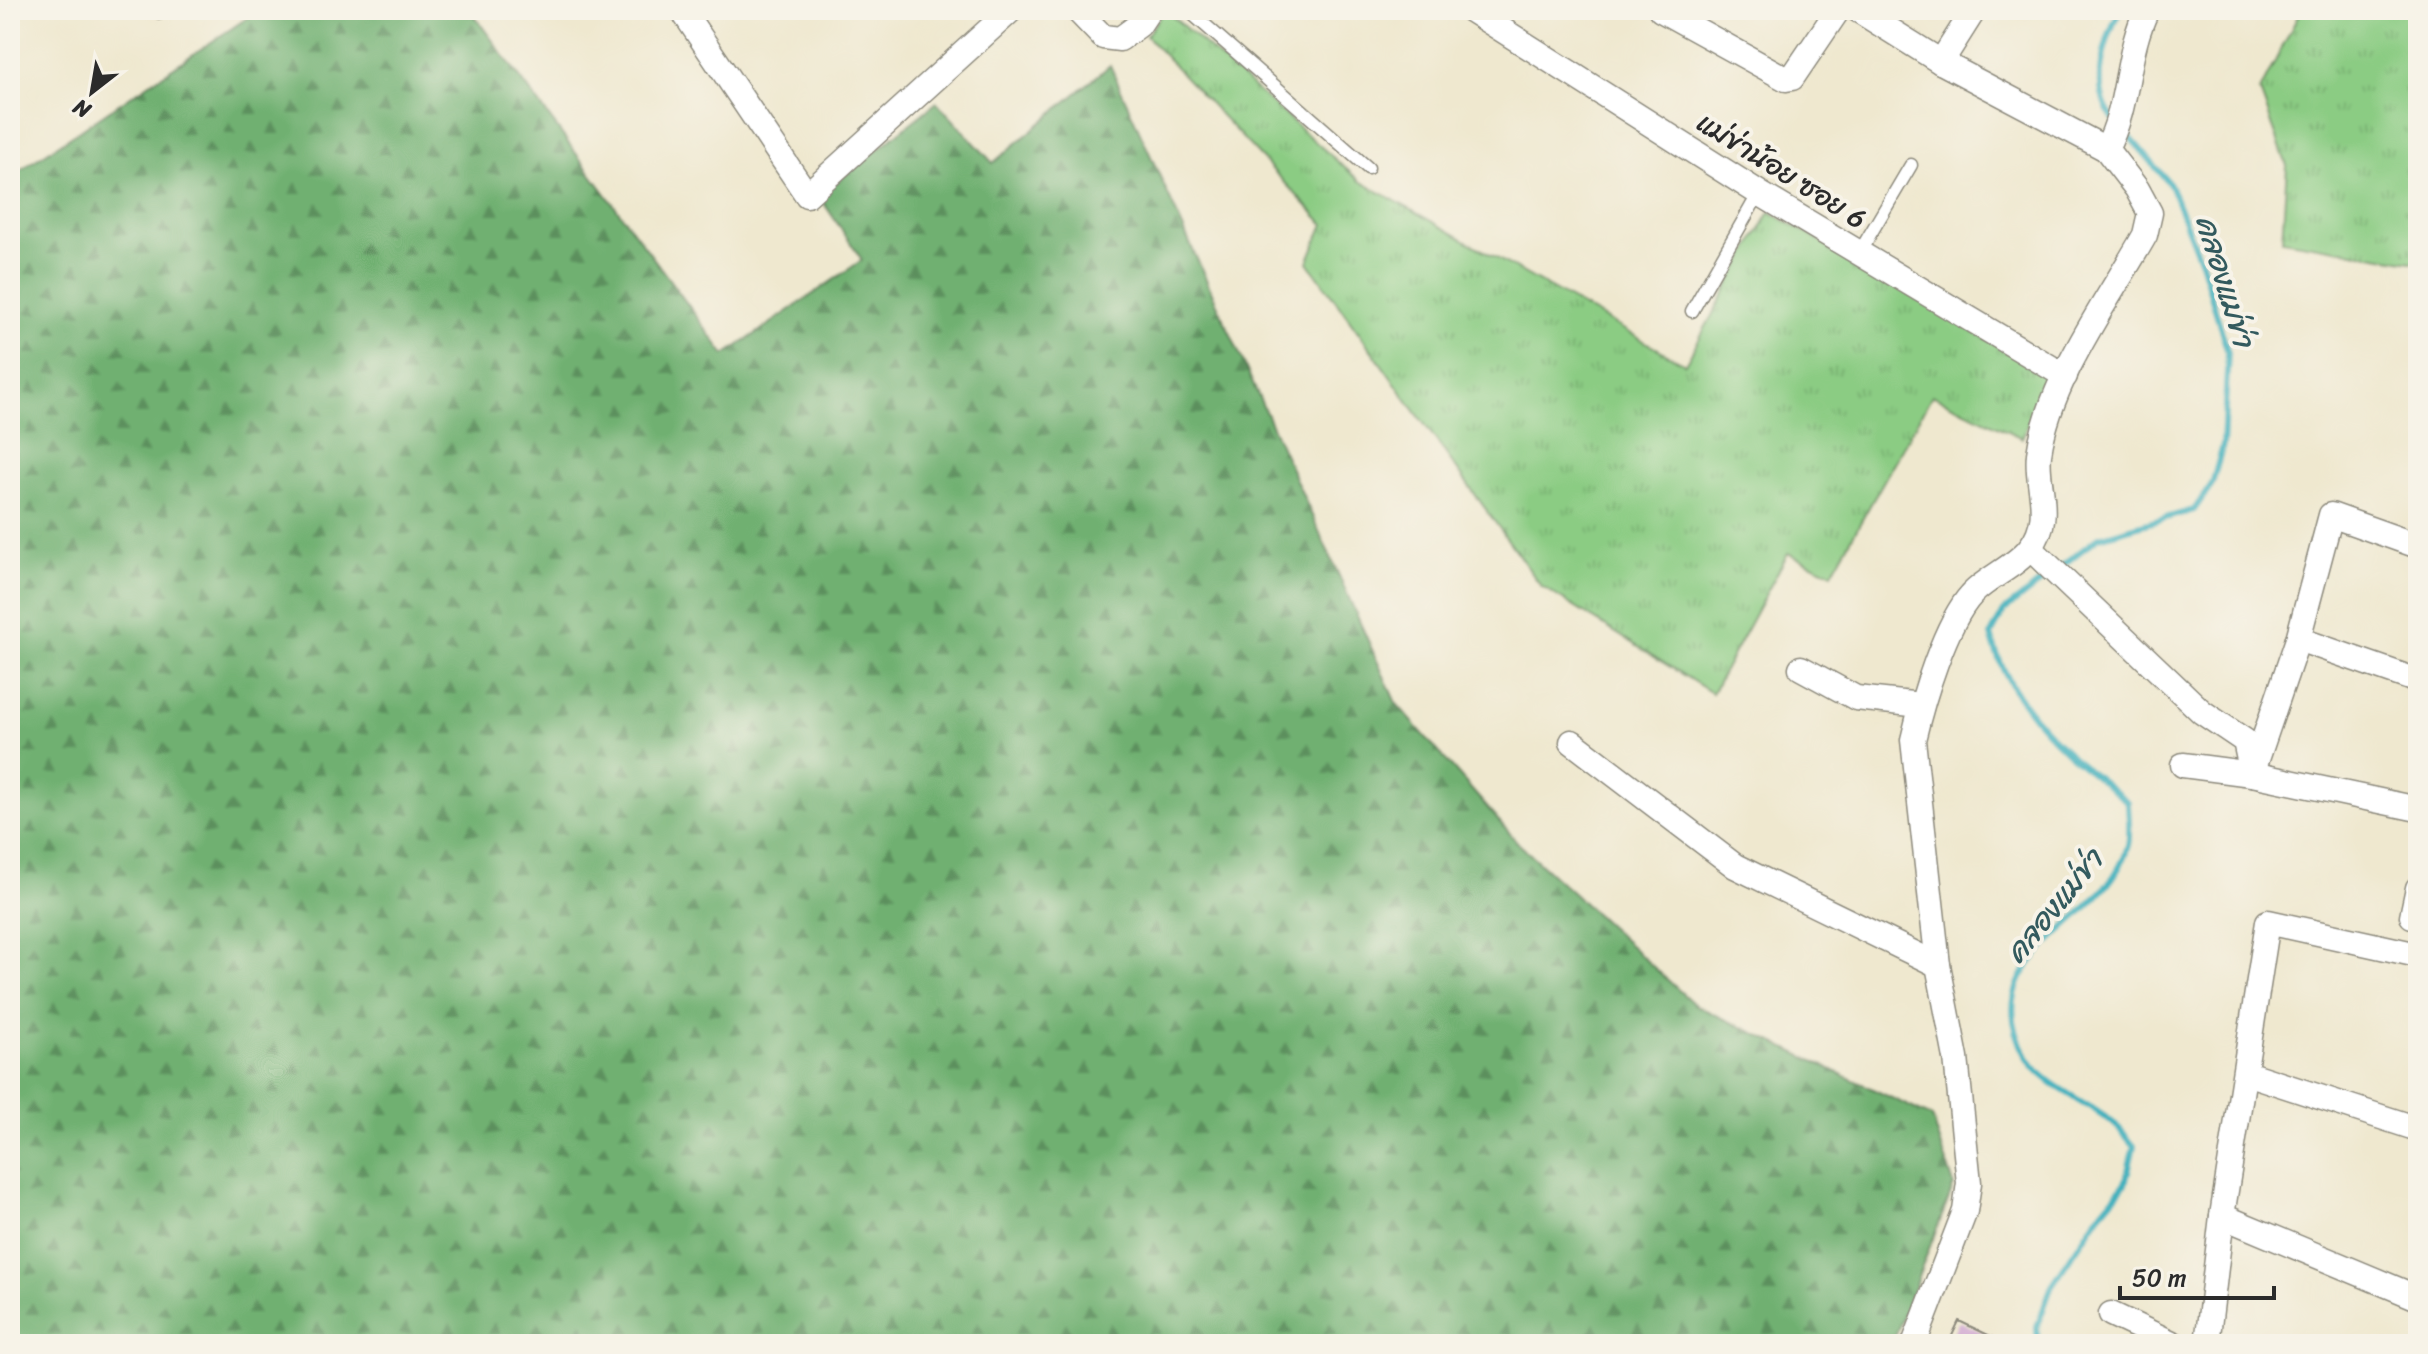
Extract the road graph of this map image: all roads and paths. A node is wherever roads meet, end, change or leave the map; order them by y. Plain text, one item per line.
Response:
1 (682, 10) edge
2 (1011, 10) edge
3 (1077, 10) edge
4 (1149, 10) edge
5 (1188, 10) edge
6 (1471, 10) edge
7 (1661, 10) edge
8 (1838, 10) edge
9 (1858, 10) edge
10 (1974, 10) edge
11 (2147, 10) edge
12 (1941, 62) junction
13 (2110, 143) junction
14 (1911, 165) dead end
15 (1368, 168) dead end
16 (1759, 193) junction
17 (1859, 253) junction
18 (1692, 311) dead end
19 (2065, 376) junction
20 (2418, 546) edge
21 (2036, 554) junction
22 (2298, 639) junction
23 (1801, 668) dead end
24 (2418, 681) edge
25 (1921, 705) junction
26 (1572, 742) dead end
27 (2183, 765) dead end
28 (2252, 774) junction
29 (2418, 809) edge
30 (2418, 888) edge
31 (2412, 916) dead end
32 (2418, 955) edge
33 (1938, 965) junction
34 (2246, 1073) junction
35 (2418, 1129) edge
36 (2222, 1216) junction
37 (2418, 1298) edge
38 (2111, 1314) dead end
39 (1556, 1344) edge
40 (1602, 1344) edge
41 (1914, 1344) edge
42 (2174, 1344) edge
43 (2207, 1344) edge

1 - 2 street
3 - 4 street
5 - 15 lane
6 - 16 street, แม่ข่าน้อย ซอย 6
7 - 8 street
9 - 12 street
10 - 12 street
11 - 13 street
12 - 13 street
13 - 19 street
14 - 17 lane
16 - 17 street, แม่ข่าน้อย ซอย 6
16 - 18 lane
17 - 19 street, แม่ข่าน้อย ซอย 6
19 - 21 street
20 - 22 street
21 - 25 street
21 - 28 street
22 - 24 street
22 - 28 street
23 - 25 street
25 - 33 street
26 - 33 street
27 - 28 street
28 - 29 street
30 - 31 street
32 - 34 street
33 - 41 street
34 - 35 street
34 - 36 street
36 - 37 street
36 - 43 street
38 - 42 street
39 - 40 path

